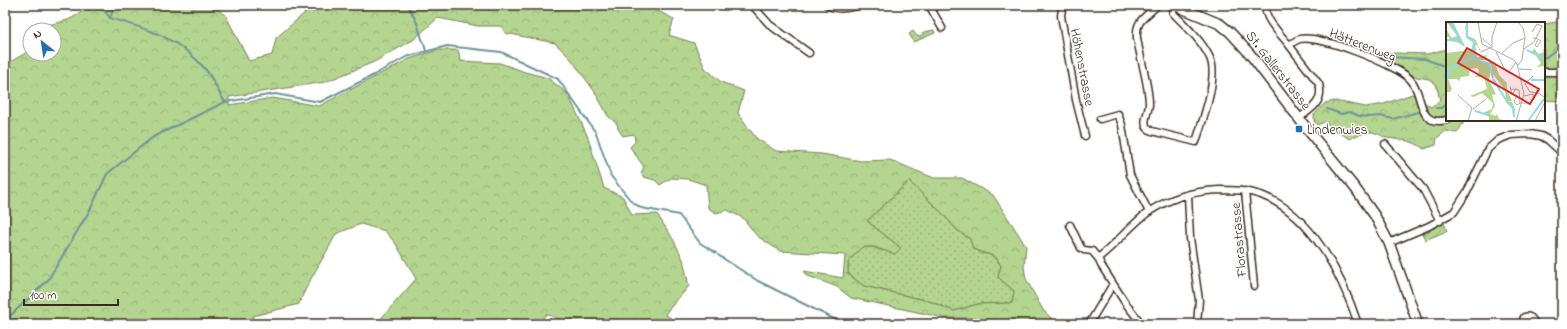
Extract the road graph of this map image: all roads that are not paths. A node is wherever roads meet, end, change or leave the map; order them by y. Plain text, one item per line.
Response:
1 (752, 5) edge
2 (827, 5) edge
3 (860, 5) edge
4 (929, 5) edge
5 (1066, 5) edge
6 (1158, 5) edge
7 (1174, 5) edge
8 (1265, 6) edge
9 (942, 28) dead end
10 (1290, 45) junction
11 (809, 53) dead end
12 (1545, 72) edge
13 (1562, 72) edge
14 (1299, 118) junction
15 (1100, 119) dead end
16 (1446, 120) edge
17 (1085, 136) dead end
18 (1385, 144) dead end
19 (1562, 153) edge
20 (1245, 191) junction
21 (1188, 195) junction
22 (1149, 212) junction
23 (1440, 221) junction
24 (1070, 224) dead end
25 (1389, 243) junction
26 (1098, 258) junction
27 (1113, 284) junction
28 (1254, 286) dead end
29 (1089, 324) edge
30 (1142, 324) edge
31 (1197, 324) edge
32 (1358, 324) edge
33 (1418, 324) edge
34 (1522, 324) edge
35 (1535, 324) edge

1 - 11 street
2 - 3 street
4 - 9 street
5 - 17 street, Höhenstrasse
6 - 7 street
7 - 14 street, St. Gallerstrasse
8 - 10 street
10 - 14 street
10 - 16 street, Hätterenweg
12 - 13 street
14 - 25 street, St. Gallerstrasse
15 - 22 street
18 - 23 street
19 - 23 street
20 - 21 street
20 - 28 street, Florastrasse
20 - 32 street
21 - 22 street
21 - 31 street
22 - 26 street
23 - 25 street
24 - 26 street
25 - 33 street, St. Gallerstrasse
26 - 27 street
27 - 29 street
27 - 30 street
34 - 35 street

